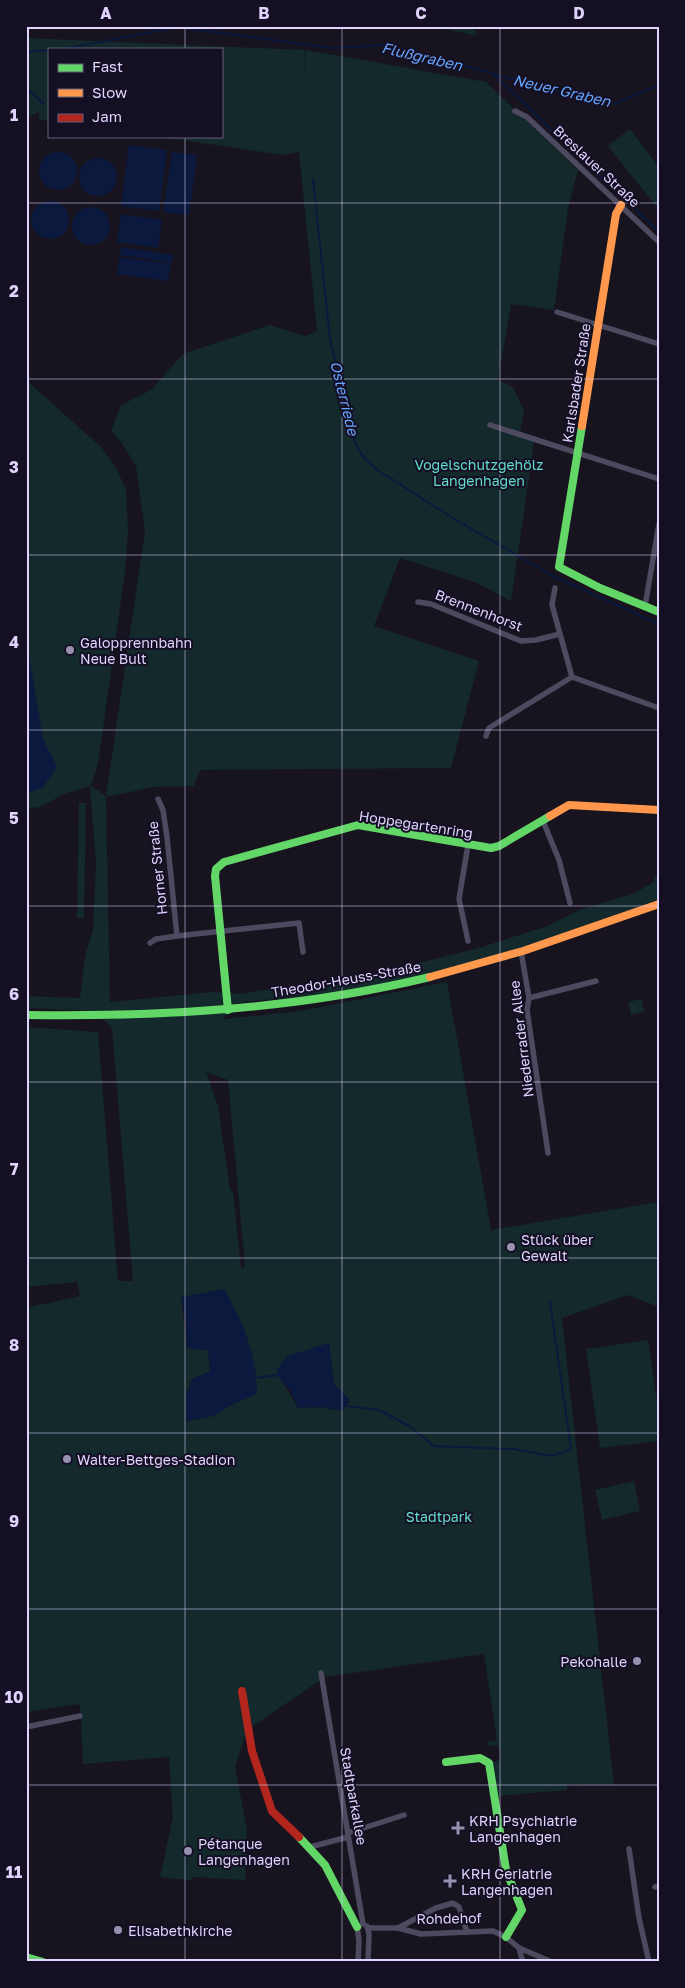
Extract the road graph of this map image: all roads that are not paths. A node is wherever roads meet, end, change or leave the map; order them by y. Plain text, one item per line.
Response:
1 (515, 111) dead end
2 (621, 205) junction
3 (659, 242) edge
4 (557, 312) dead end
5 (598, 325) junction
6 (659, 344) edge
7 (490, 425) dead end
8 (577, 452) junction
9 (659, 479) edge
10 (659, 524) edge
11 (656, 559) edge
12 (555, 588) dead end
13 (418, 602) dead end
14 (645, 606) junction
15 (659, 612) edge
16 (560, 634) junction
17 (572, 677) junction
18 (659, 708) edge
19 (486, 736) dead end
20 (158, 799) dead end
21 (659, 810) edge
22 (543, 821) junction
23 (468, 845) junction
24 (570, 902) dead end
25 (659, 904) edge
26 (221, 932) junction
27 (177, 936) junction
28 (468, 941) dead end
29 (150, 943) dead end
30 (521, 951) junction
31 (303, 952) dead end
32 (596, 981) dead end
33 (529, 998) junction
34 (228, 1010) junction
35 (26, 1015) edge
36 (548, 1152) dead end
37 (321, 1673) dead end
38 (242, 1691) dead end
39 (80, 1716) dead end
40 (26, 1727) edge
41 (446, 1762) dead end
42 (404, 1815) dead end
43 (348, 1835) junction
44 (310, 1847) junction
45 (629, 1849) dead end
46 (359, 1928) junction
47 (398, 1928) junction
48 (369, 1931) junction
49 (466, 1932) junction
50 (506, 1937) junction
51 (519, 1948) junction
52 (27, 1959) edge
53 (43, 1962) edge
54 (358, 1962) edge
55 (368, 1962) edge
56 (523, 1962) edge
57 (552, 1962) edge
58 (649, 1962) edge

1 - 2 street, Breslauer Straße
2 - 3 street, Breslauer Straße
2 - 5 street, Karlsbader Straße
4 - 5 street
5 - 6 street
5 - 8 street, Karlsbader Straße
7 - 8 street
8 - 9 street
8 - 14 street, Karlsbader Straße
10 - 11 street
11 - 14 street
12 - 16 street
13 - 16 street, Brennenhorst
14 - 15 street
16 - 17 street
17 - 18 street
17 - 19 street
20 - 27 street, Horner Straße
21 - 22 street, Hoppegartenring
22 - 23 street, Hoppegartenring
22 - 24 street
23 - 26 street, Hoppegartenring
23 - 28 street
25 - 30 street, Theodor-Heuss-Straße
26 - 27 street
26 - 31 street
26 - 34 street, Hoppegartenring
27 - 29 street
30 - 33 street, Niederrader Allee
30 - 34 street, Theodor-Heuss-Straße
32 - 33 street
33 - 36 street, Niederrader Allee
34 - 35 street, Theodor-Heuss-Straße
37 - 43 street, Stadtparkallee
38 - 44 street
39 - 40 street
41 - 50 street
42 - 43 street
43 - 44 street
43 - 46 street, Stadtparkallee
44 - 46 street
45 - 58 street
46 - 48 street
46 - 54 street, Stadtparkallee
47 - 48 street, Rohdehof
47 - 49 street, Rohdehof
47 - 49 street
48 - 55 street
49 - 50 street, Rohdehof
50 - 51 street, Rohdehof
51 - 56 street
51 - 57 street, Rohdehof
52 - 53 street

